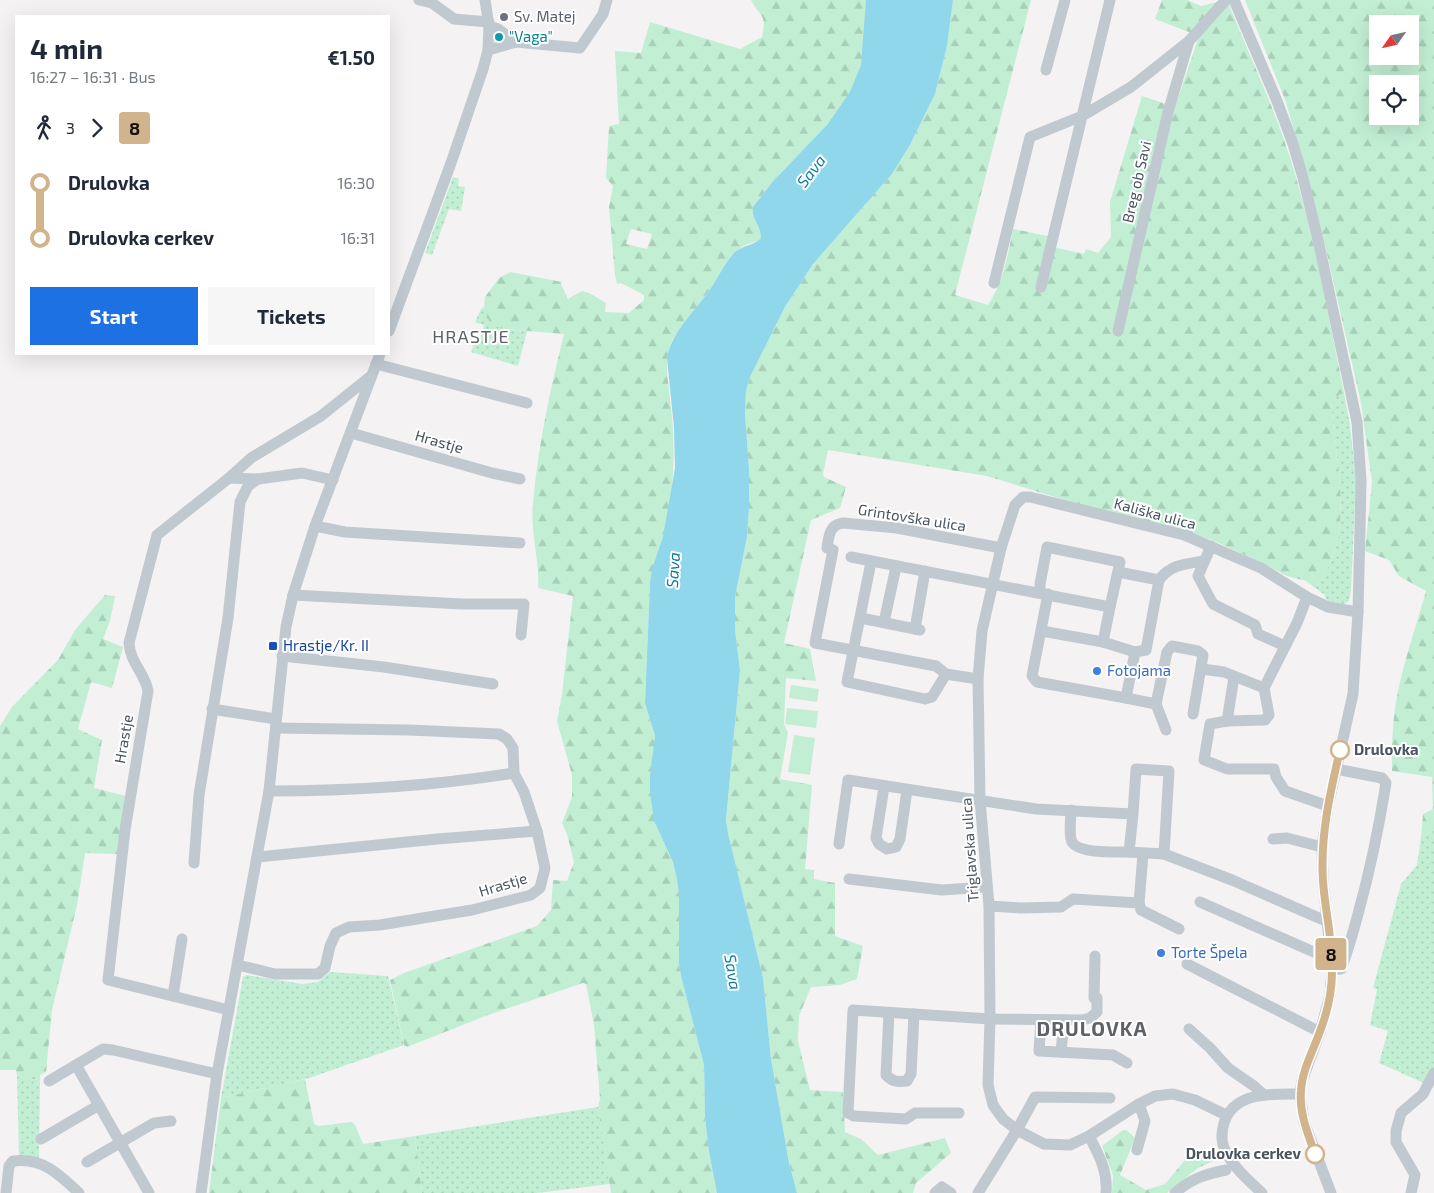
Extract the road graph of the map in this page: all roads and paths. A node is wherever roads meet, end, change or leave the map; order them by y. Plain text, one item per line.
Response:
1 (419, 0) edge
2 (485, 0) edge
3 (607, 0) edge
4 (1065, 0) edge
5 (1110, 0) edge
6 (1226, 0) edge
7 (1234, 0) edge
8 (489, 24) junction
9 (516, 42) junction
10 (1189, 42) junction
11 (488, 50) junction
12 (1046, 70) dead end
13 (1082, 116) junction
14 (994, 283) dead end
15 (1041, 287) dead end
16 (390, 328) edge
17 (1118, 331) dead end
18 (376, 364) edge
19 (527, 403) dead end
20 (351, 432) junction
21 (229, 478) junction
22 (258, 478) junction
23 (520, 479) dead end
24 (333, 480) junction
25 (315, 526) junction
26 (520, 543) dead end
27 (1211, 546) junction
28 (1001, 548) junction
29 (850, 557) dead end
30 (1204, 561) junction
31 (871, 562) junction
32 (896, 567) junction
33 (925, 571) junction
34 (1118, 572) junction
35 (1159, 580) junction
36 (992, 584) junction
37 (1044, 593) junction
38 (293, 595) junction
39 (1307, 597) junction
40 (1110, 607) junction
41 (1358, 612) junction
42 (861, 618) junction
43 (884, 622) junction
44 (1042, 631) junction
45 (521, 634) dead end
46 (1103, 642) junction
47 (1285, 646) junction
48 (853, 651) junction
49 (1140, 651) junction
50 (1166, 652) junction
51 (282, 656) junction
52 (1202, 669) junction
53 (946, 674) junction
54 (1234, 677) junction
55 (978, 679) junction
56 (493, 684) dead end
57 (1264, 688) junction
58 (1126, 698) junction
59 (1156, 704) junction
60 (212, 709) junction
61 (1193, 714) dead end
62 (1227, 721) junction
63 (276, 723) junction
64 (1166, 730) dead end
65 (1336, 769) junction
66 (514, 773) junction
67 (884, 786) junction
68 (907, 790) junction
69 (269, 791) junction
70 (980, 800) junction
71 (1328, 806) junction
72 (1071, 810) junction
73 (1133, 814) junction
74 (537, 831) junction
75 (1273, 839) dead end
76 (839, 844) dead end
77 (1322, 847) junction
78 (1130, 852) junction
79 (1144, 854) junction
80 (1164, 854) junction
81 (258, 857) junction
82 (194, 863) dead end
83 (849, 879) dead end
84 (986, 887) junction
85 (1139, 902) junction
86 (1200, 902) dead end
87 (989, 906) junction
88 (1328, 922) junction
89 (1179, 929) dead end
90 (182, 939) dead end
91 (1096, 956) dead end
92 (1187, 964) dead end
93 (238, 965) junction
94 (1332, 965) junction
95 (173, 996) junction
96 (230, 1010) junction
97 (889, 1013) junction
98 (914, 1014) junction
99 (990, 1019) junction
100 (1041, 1020) junction
101 (1064, 1020) junction
102 (1189, 1029) dead end
103 (1320, 1032) junction
104 (1061, 1052) junction
105 (1127, 1063) dead end
106 (76, 1065) junction
107 (217, 1074) junction
108 (1434, 1074) edge
109 (49, 1081) dead end
110 (1300, 1094) junction
111 (1264, 1095) junction
112 (1110, 1098) dead end
113 (99, 1104) junction
114 (1139, 1104) junction
115 (959, 1113) dead end
116 (1226, 1115) junction
117 (171, 1121) dead end
118 (1017, 1130) junction
119 (1090, 1136) junction
120 (41, 1139) dead end
121 (122, 1143) junction
122 (1137, 1150) dead end
123 (87, 1162) dead end
124 (1226, 1170) dead end
125 (981, 1192) edge
126 (6, 1193) edge
127 (79, 1193) edge
128 (150, 1193) edge
129 (201, 1193) edge
130 (935, 1193) edge
131 (951, 1193) edge
132 (1106, 1193) edge
133 (1175, 1193) edge
134 (1262, 1193) edge
135 (1330, 1193) edge
136 (1411, 1193) edge

1 - 8 street
2 - 8 street
3 - 9 street
4 - 12 street
5 - 13 street
6 - 10 street, Breg ob Savi
7 - 41 street
8 - 9 street
8 - 11 street
9 - 11 street
10 - 13 street, Breg ob Savi
10 - 17 street, Breg ob Savi
11 - 16 street
13 - 14 street, Breg ob Savi
13 - 15 street
18 - 19 street
18 - 20 street
18 - 21 street, Hrastje
20 - 23 street, Hrastje
20 - 24 street
21 - 22 street
21 - 95 street, Hrastje
22 - 24 street
22 - 60 street
24 - 25 street
25 - 26 street
25 - 38 street
27 - 28 street, Kališka ulica
27 - 30 street
27 - 39 street, Kališka ulica
28 - 36 street, Kališka ulica
28 - 48 street, Grintovška ulica
29 - 31 street
30 - 35 street
30 - 47 street
31 - 32 street
31 - 42 street
32 - 33 street
32 - 43 street
33 - 36 street
33 - 43 street
34 - 35 street
34 - 37 street
34 - 40 street
35 - 49 street
36 - 37 street
36 - 55 street, Kališka ulica
37 - 40 street
37 - 44 street
38 - 45 street
38 - 51 street
39 - 41 street, Kališka ulica
39 - 47 street
40 - 46 street
41 - 65 street
42 - 43 street
42 - 48 street
44 - 46 street
44 - 58 street
46 - 49 street
47 - 57 street
48 - 53 street, Grintovška ulica
48 - 53 street
49 - 50 street
49 - 58 street
50 - 52 street
50 - 59 street
51 - 56 street
51 - 63 street
52 - 54 street
52 - 61 street
53 - 55 street, Grintovška ulica
54 - 57 street
54 - 62 street
55 - 70 street, Triglavska ulica
57 - 62 street
58 - 59 street
59 - 64 street
60 - 63 street, Hrastje
60 - 82 street
62 - 71 street
63 - 66 street, Hrastje
63 - 69 street
65 - 71 street
65 - 94 street
66 - 69 street
66 - 74 street, Hrastje
67 - 68 street
67 - 68 street
67 - 76 street
68 - 70 street
69 - 81 street
70 - 72 street
70 - 84 street, Triglavska ulica
71 - 77 street
72 - 73 street
72 - 78 street
73 - 78 street
73 - 80 street
74 - 81 street
74 - 93 street, Hrastje
75 - 77 street
77 - 88 street
78 - 79 street
79 - 80 street
79 - 85 street
80 - 88 street
81 - 93 street
83 - 84 street
84 - 87 street, Triglavska ulica
85 - 87 street
85 - 89 street
86 - 94 street
87 - 99 street, Triglavska ulica
88 - 94 street
90 - 95 street
91 - 101 street
92 - 103 street
93 - 96 street
94 - 103 street
95 - 96 street, Hrastje
96 - 107 street
97 - 98 street
97 - 98 street
97 - 115 street
98 - 99 street
99 - 100 street
99 - 118 street, Triglavska ulica
100 - 101 street
100 - 104 street
101 - 104 street
102 - 111 street
103 - 110 street
104 - 105 street
106 - 107 street
106 - 109 street
106 - 113 street
107 - 129 street
108 - 136 street
110 - 111 street
110 - 135 street
111 - 116 street
112 - 118 street
113 - 120 street
113 - 121 street
114 - 116 street
114 - 119 street
114 - 122 street
116 - 134 street
117 - 121 street
118 - 119 street, Triglavska ulica
118 - 125 street
119 - 132 street
121 - 123 street
121 - 128 street
124 - 133 street
126 - 127 street
130 - 131 street

